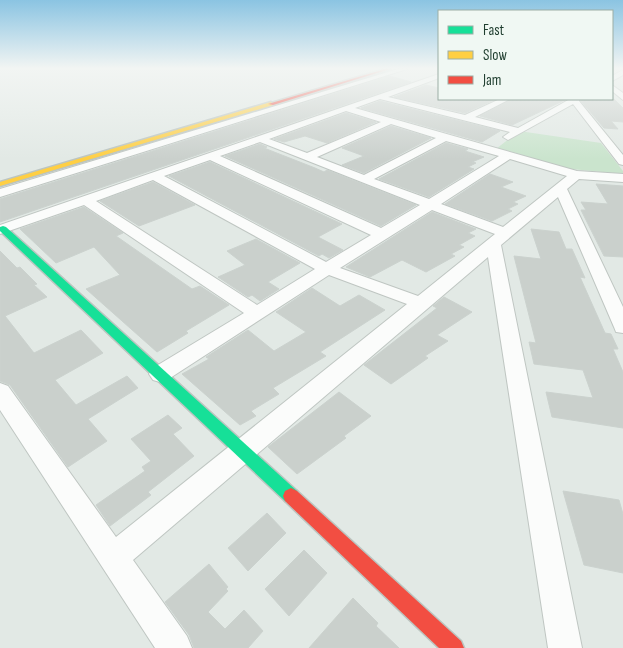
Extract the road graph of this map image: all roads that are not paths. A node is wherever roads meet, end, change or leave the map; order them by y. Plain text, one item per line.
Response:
1 (291, 99) edge
2 (292, 99) edge
3 (314, 99) edge
4 (371, 99) edge
5 (393, 99) edge
6 (504, 100) edge
7 (573, 100) edge
8 (576, 100) edge
9 (433, 101) dead end
10 (419, 106) junction
11 (346, 108) junction
12 (466, 118) junction
13 (391, 121) junction
14 (519, 131) junction
15 (446, 137) junction
16 (260, 138) junction
17 (488, 149) junction
18 (509, 155) junction
19 (210, 156) junction
20 (307, 157) junction
21 (623, 162) edge
22 (576, 174) junction
23 (154, 176) junction
24 (623, 178) edge
25 (364, 179) junction
26 (0, 182) edge
27 (560, 188) junction
28 (0, 193) edge
29 (86, 200) junction
30 (430, 204) junction
31 (2, 229) edge
32 (382, 234) junction
33 (499, 238) junction
34 (327, 269) junction
35 (421, 303) junction
36 (257, 313) junction
37 (623, 327) edge
38 (160, 374) junction
39 (0, 392) edge
40 (243, 450) junction
41 (262, 468) junction
42 (216, 473) junction
43 (113, 558) junction
44 (175, 648) edge
45 (454, 648) edge
46 (565, 648) edge

1 - 26 street
2 - 28 street
3 - 11 street
4 - 11 street
5 - 10 street
6 - 12 street
7 - 14 street
8 - 21 street
9 - 10 street
10 - 12 street
11 - 13 street
11 - 16 street
12 - 14 street
13 - 15 street
13 - 20 street
14 - 17 street
15 - 17 street
15 - 25 street
16 - 19 street
16 - 20 street
17 - 18 street
18 - 22 street
18 - 30 street
19 - 23 street
19 - 32 street
20 - 25 street
22 - 24 street
22 - 27 street
23 - 29 street
23 - 34 street
25 - 30 street
27 - 33 street
27 - 37 street
29 - 31 street
29 - 36 street
30 - 32 street
30 - 33 street
31 - 38 street
32 - 34 street
33 - 35 street
33 - 46 street
34 - 35 street
34 - 36 street
35 - 40 street
36 - 38 street
38 - 40 street
39 - 43 street
40 - 41 street
40 - 42 street
41 - 42 street
41 - 45 street
42 - 43 street
43 - 44 street

